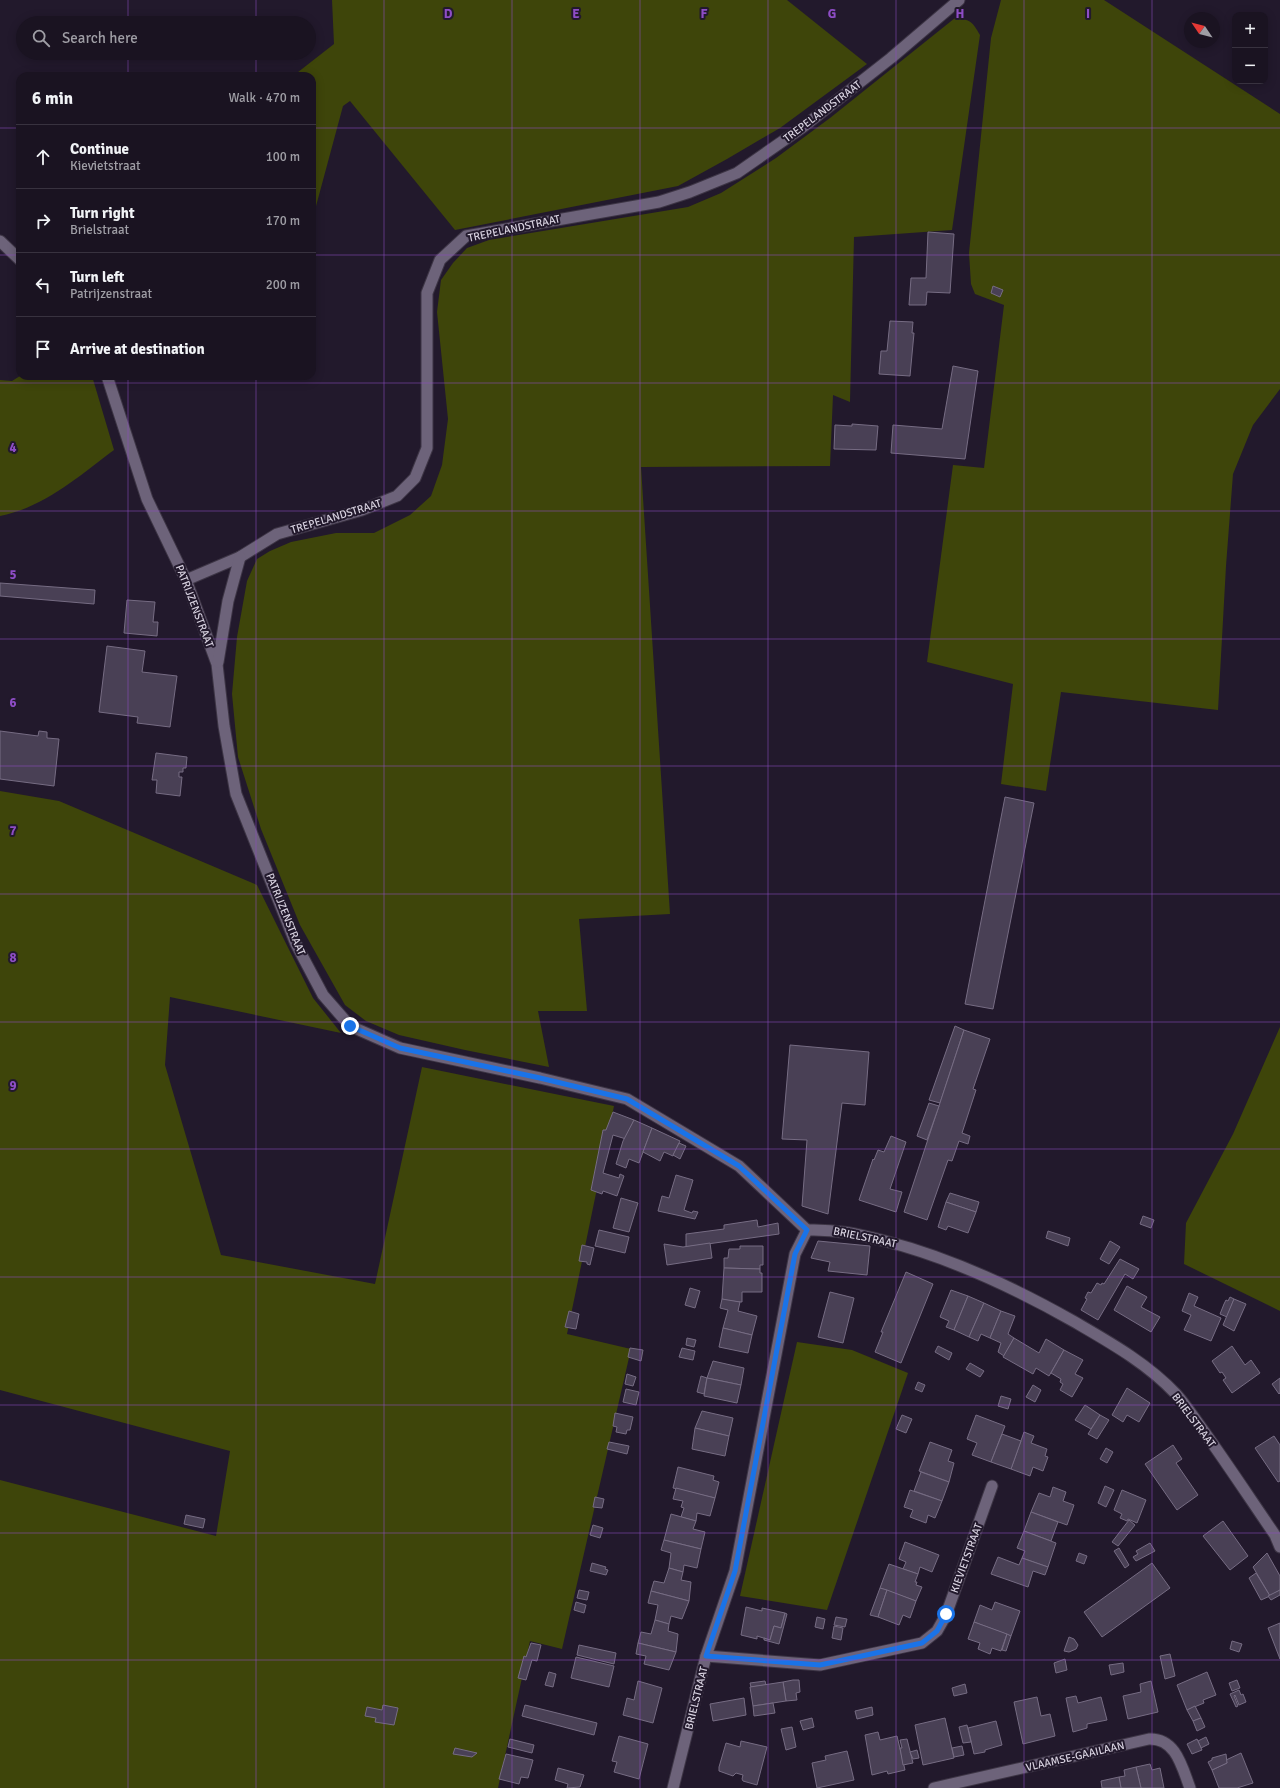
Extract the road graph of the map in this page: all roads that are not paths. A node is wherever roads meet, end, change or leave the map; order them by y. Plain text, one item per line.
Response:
1 (959, 0) edge
2 (0, 241) edge
3 (16, 256) edge
4 (108, 380) edge
5 (240, 557) junction
6 (186, 580) junction
7 (217, 664) junction
8 (807, 1230) junction
9 (992, 1486) dead end
10 (1280, 1546) edge
11 (706, 1656) junction
12 (673, 1788) edge
13 (934, 1788) edge
14 (1190, 1788) edge

1 - 5 street, TREPELANDSTRAAT
2 - 3 street
4 - 6 street, PATRIJZENSTRAAT
5 - 6 street, TREPELANDSTRAAT
5 - 7 street
6 - 7 street, PATRIJZENSTRAAT
7 - 8 street, PATRIJZENSTRAAT
8 - 10 street, BRIELSTRAAT
8 - 11 street, BRIELSTRAAT
9 - 11 street, KIEVIETSTRAAT
11 - 12 street, BRIELSTRAAT
13 - 14 street, VLAAMSE-GAAILAAN

